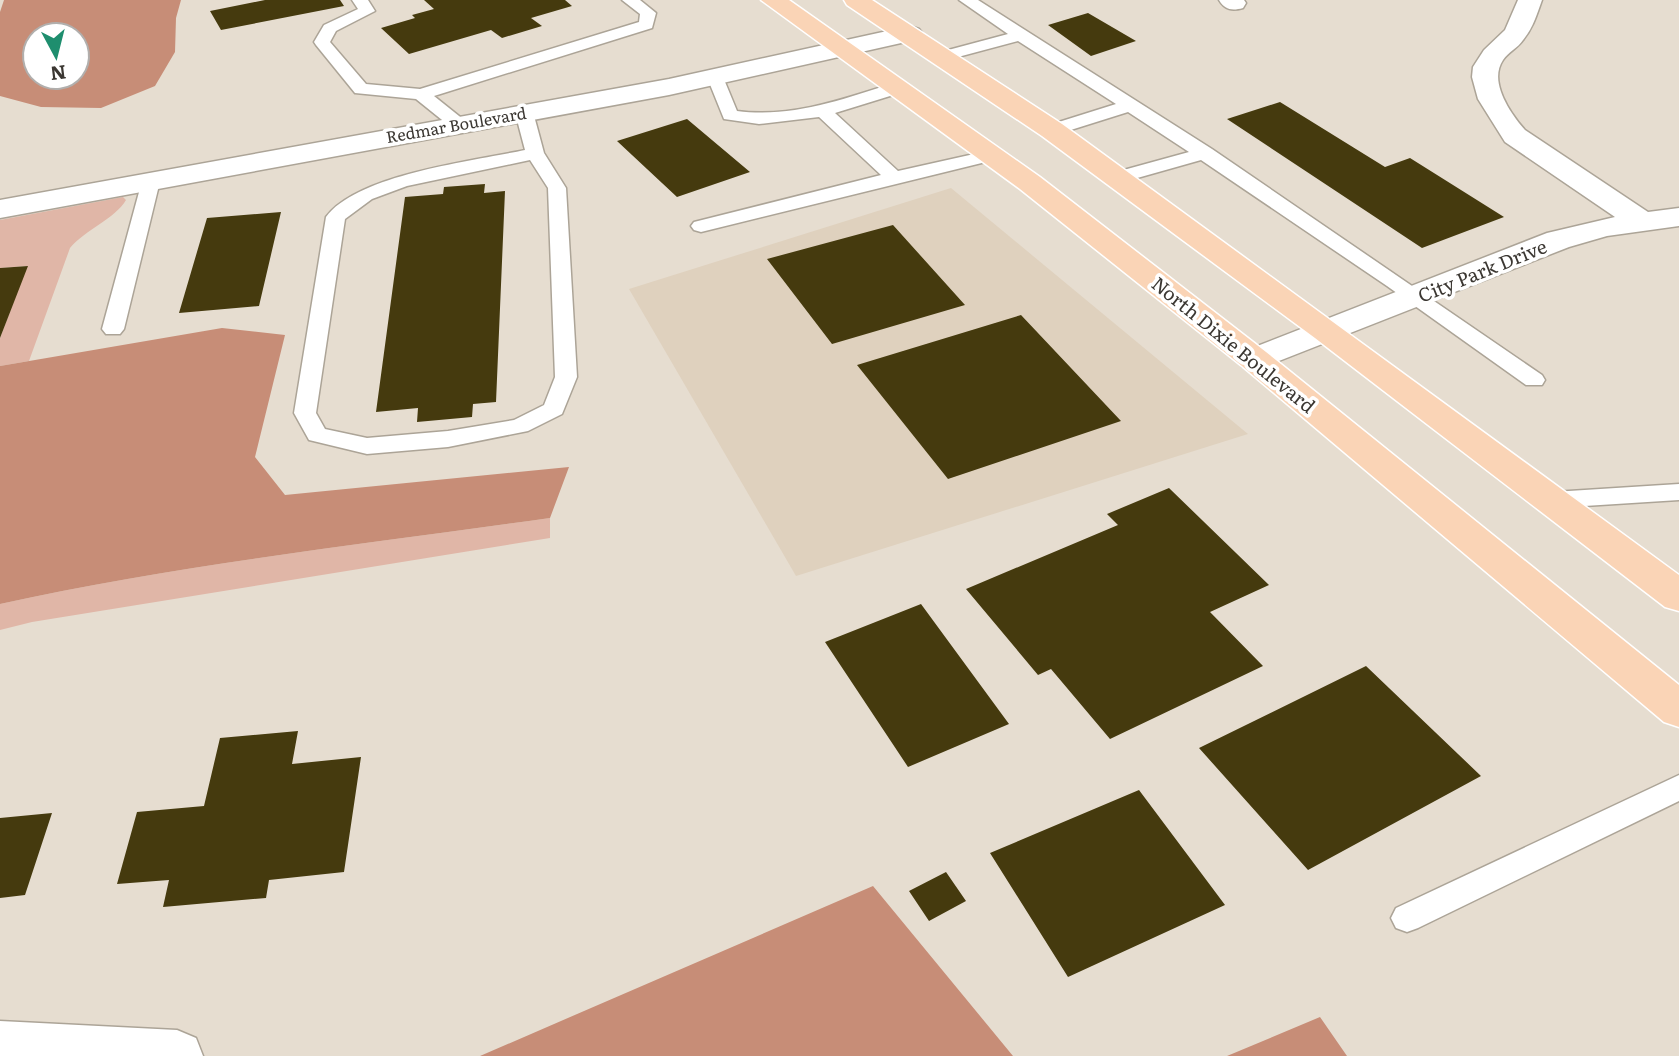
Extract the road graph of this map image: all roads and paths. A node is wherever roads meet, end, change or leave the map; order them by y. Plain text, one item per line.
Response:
1 (360, 0) edge
2 (630, 0) edge
3 (773, 0) edge
4 (856, 0) edge
5 (967, 0) edge
6 (1530, 0) edge
7 (910, 34) junction
8 (1021, 35) junction
9 (844, 50) junction
10 (943, 56) junction
11 (715, 77) junction
12 (897, 88) junction
13 (421, 93) junction
14 (1129, 106) junction
15 (823, 111) junction
16 (524, 112) junction
17 (458, 124) junction
18 (1052, 130) junction
19 (535, 153) junction
20 (1206, 153) junction
21 (992, 155) junction
22 (894, 177) junction
23 (1115, 178) junction
24 (151, 181) junction
25 (0, 209) edge
26 (1679, 216) edge
27 (1640, 220) junction
28 (701, 226) dead end
29 (1419, 296) junction
30 (113, 329) dead end
31 (1327, 331) junction
32 (1254, 359) junction
33 (1534, 380) dead end
34 (1679, 492) edge
35 (1553, 500) junction
36 (1679, 596) edge
37 (1679, 710) edge
38 (1679, 787) edge
39 (1407, 918) dead end
40 (16, 1050) edge
41 (177, 1056) edge

1 - 13 lane
2 - 13 lane
3 - 9 highway, North Dixie Boulevard
4 - 7 highway
5 - 8 lane
6 - 27 street
7 - 9 street, Redmar Boulevard
7 - 10 highway
8 - 10 lane
8 - 14 lane
9 - 11 street, Redmar Boulevard
9 - 12 highway, North Dixie Boulevard
10 - 18 highway
11 - 15 lane
11 - 16 street, Redmar Boulevard
12 - 15 lane
12 - 21 highway, North Dixie Boulevard
13 - 17 lane
14 - 18 lane
14 - 20 lane
15 - 22 lane
16 - 17 street, Redmar Boulevard
16 - 19 lane
17 - 24 street, Redmar Boulevard
18 - 23 highway
19 - 19 lane
20 - 23 lane
20 - 29 lane
21 - 22 lane
21 - 32 highway, North Dixie Boulevard
22 - 28 lane
23 - 31 highway
24 - 25 street, Redmar Boulevard
24 - 30 lane
26 - 27 street, City Park Drive
27 - 29 street, City Park Drive
29 - 31 street, City Park Drive
29 - 33 lane
31 - 32 street, City Park Drive
31 - 35 highway
32 - 37 highway, North Dixie Boulevard
34 - 35 lane
35 - 36 highway
38 - 39 lane
40 - 41 street

